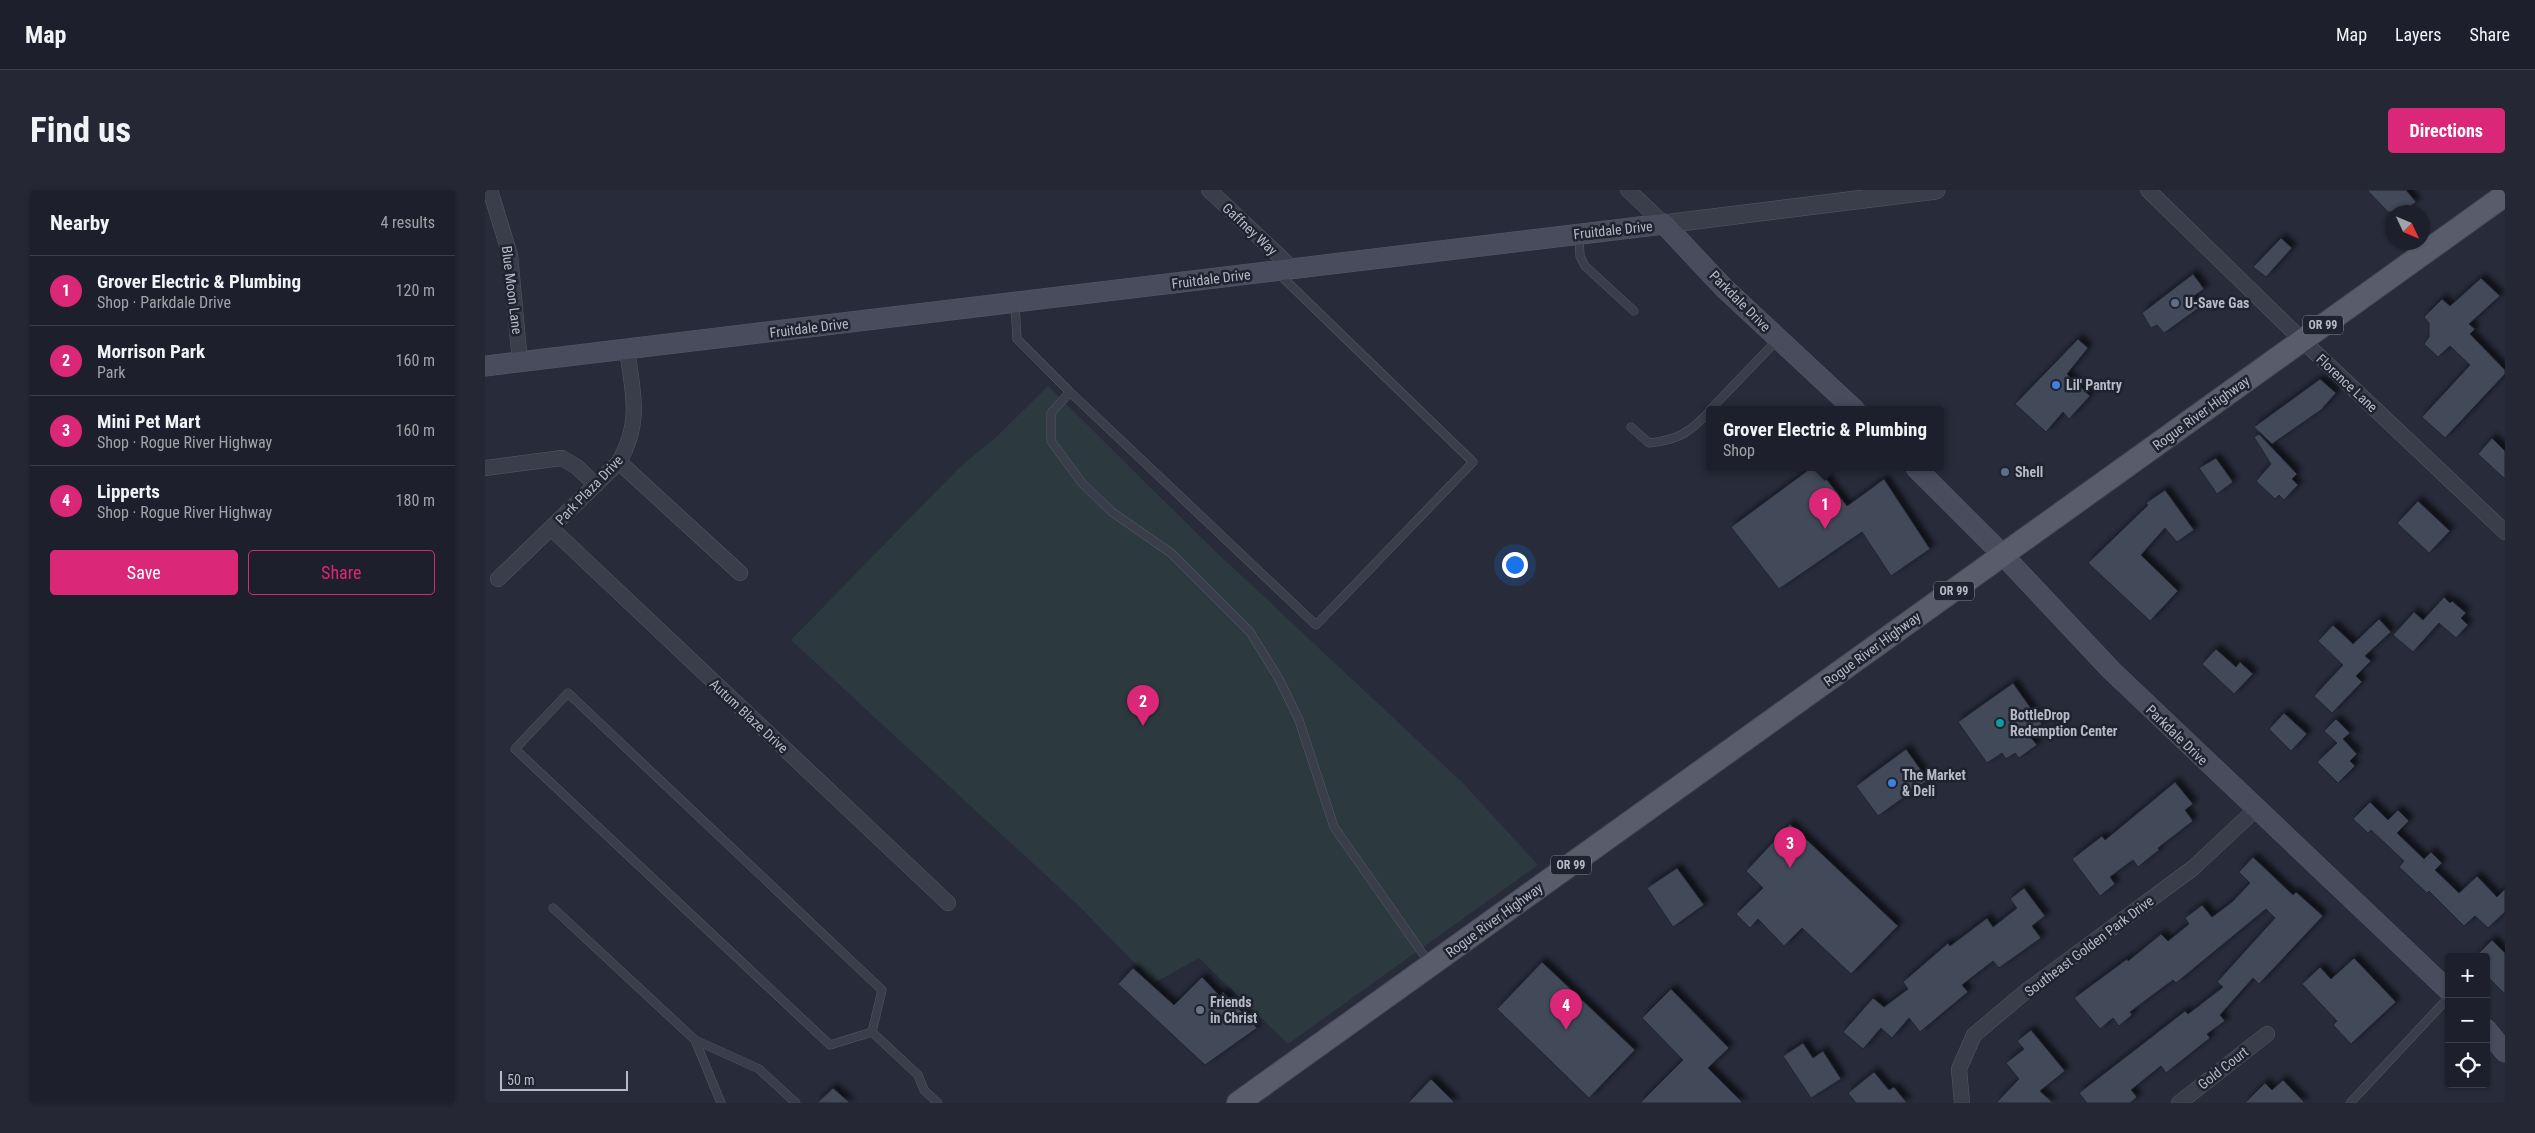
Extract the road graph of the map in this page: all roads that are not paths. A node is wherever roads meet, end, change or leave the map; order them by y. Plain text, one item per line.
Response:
1 (490, 190) edge
2 (1209, 190) edge
3 (1628, 190) edge
4 (1936, 190) edge
5 (2148, 190) edge
6 (2505, 195) edge
7 (1664, 224) junction
8 (1579, 234) junction
9 (1284, 270) junction
10 (1015, 304) junction
11 (1634, 311) dead end
12 (1779, 339) junction
13 (2302, 340) junction
14 (627, 350) junction
15 (520, 362) junction
16 (485, 366) edge
17 (1070, 392) junction
18 (1714, 406) edge
19 (1851, 406) edge
20 (1706, 414) edge
21 (1631, 427) dead end
22 (619, 462) junction
23 (485, 468) edge
24 (1920, 471) edge
25 (596, 485) junction
26 (552, 529) junction
27 (2505, 532) edge
28 (2003, 555) junction
29 (740, 574) dead end
30 (498, 579) dead end
31 (2256, 809) junction
32 (948, 903) dead end
33 (553, 908) dead end
34 (1431, 966) junction
35 (2445, 987) edge
36 (2448, 998) edge
37 (872, 1032) junction
38 (2490, 1033) edge
39 (2267, 1034) dead end
40 (695, 1040) junction
41 (2504, 1047) edge
42 (721, 1103) edge
43 (796, 1103) edge
44 (939, 1103) edge
45 (1238, 1103) edge
46 (1962, 1103) edge
47 (2179, 1103) edge
48 (2349, 1103) edge

1 - 15 street, Blue Moon Lane
2 - 9 street, Gaffney Way
3 - 7 street, Parkdale Drive
4 - 7 street, Fruitdale Drive
5 - 13 street, Florence Lane
6 - 13 main road, Rogue River Highway / OR 99
7 - 8 main road, Fruitdale Drive
7 - 12 main road, Parkdale Drive
8 - 9 main road, Fruitdale Drive
8 - 11 lane
9 - 10 main road, Fruitdale Drive
9 - 17 lane
10 - 14 main road, Fruitdale Drive
10 - 17 lane
12 - 18 lane
12 - 19 main road, Parkdale Drive
13 - 27 street, Florence Lane
13 - 28 main road, Rogue River Highway / OR 99
14 - 15 main road, Fruitdale Drive
14 - 22 street, Park Plaza Drive
15 - 16 main road, Fruitdale Drive
17 - 34 lane
20 - 21 lane
22 - 25 street, Park Plaza Drive
22 - 29 street
23 - 25 street
24 - 28 main road, Parkdale Drive
25 - 26 street, Park Plaza Drive
26 - 30 street, Park Plaza Drive
26 - 32 street, Autum Blaze Drive
28 - 31 main road, Parkdale Drive
28 - 34 main road, Rogue River Highway / OR 99
31 - 35 main road, Parkdale Drive
31 - 46 street, Southeast Golden Park Drive
33 - 40 lane
34 - 45 main road, Rogue River Highway / OR 99
36 - 48 lane
37 - 37 lane
37 - 44 lane
38 - 41 main road
39 - 47 street, Gold Court
40 - 42 lane
40 - 43 lane

